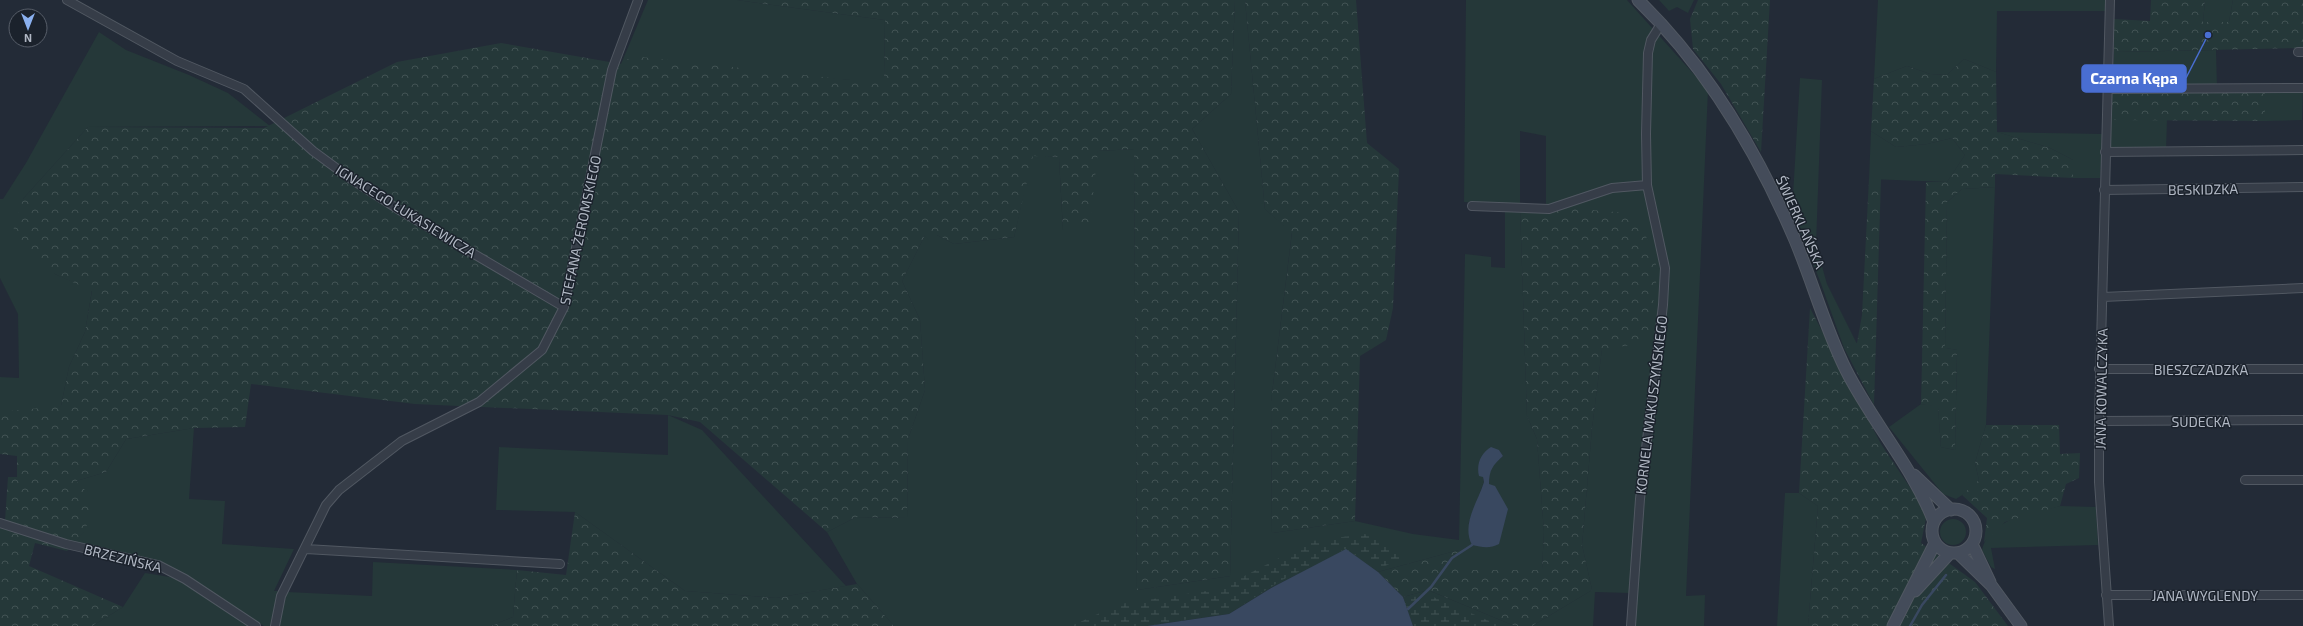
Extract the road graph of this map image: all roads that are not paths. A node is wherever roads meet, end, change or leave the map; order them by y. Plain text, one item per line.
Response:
1 (67, 0) edge
2 (638, 0) edge
3 (1638, 0) edge
4 (2110, 0) edge
5 (1661, 24) junction
6 (2303, 88) edge
7 (2108, 89) junction
8 (2303, 150) edge
9 (2105, 152) junction
10 (1647, 185) junction
11 (2303, 187) edge
12 (2104, 190) junction
13 (1472, 206) dead end
14 (2303, 288) edge
15 (2103, 297) junction
16 (564, 308) junction
17 (2303, 368) edge
18 (2099, 370) junction
19 (2303, 420) edge
20 (2099, 421) junction
21 (1910, 472) junction
22 (2245, 480) dead end
23 (2303, 480) edge
24 (1951, 510) junction
25 (1934, 522) junction
26 (0, 523) edge
27 (1934, 543) junction
28 (1972, 544) junction
29 (306, 549) junction
30 (1954, 553) junction
31 (560, 564) dead end
32 (1991, 585) junction
33 (1910, 595) junction
34 (2106, 595) junction
35 (2303, 595) edge
36 (256, 626) edge
37 (275, 626) edge
38 (1631, 626) edge
39 (1893, 626) edge
40 (2021, 626) edge
41 (2109, 626) edge

1 - 16 street, IGNACEGO ŁUKASIEWICZA
2 - 16 street, STEFANA ŻEROMSKIEGO
3 - 5 street, ŚWIERKLAŃSKA
4 - 7 street, JANA KOWALCZYKA
5 - 10 street, KORNELA MAKUSZYŃSKIEGO
5 - 21 street, ŚWIERKLAŃSKA
6 - 7 street
7 - 9 street, JANA KOWALCZYKA
8 - 9 street
9 - 12 street, JANA KOWALCZYKA
10 - 13 street
10 - 38 street, KORNELA MAKUSZYŃSKIEGO
11 - 12 street, BESKIDZKA
12 - 15 street, JANA KOWALCZYKA
14 - 15 street
15 - 18 street, JANA KOWALCZYKA
16 - 29 street, STEFANA ŻEROMSKIEGO
17 - 18 street, BIESZCZADZKA
18 - 20 street, JANA KOWALCZYKA
19 - 20 street, SUDECKA
20 - 34 street, JANA KOWALCZYKA
21 - 24 street, ŚWIERKLAŃSKA
21 - 25 street, ŚWIERKLAŃSKA
22 - 23 street
24 - 25 street
24 - 28 street
25 - 27 street
26 - 36 street, BRZEZIŃSKA
27 - 30 street
27 - 33 street
28 - 30 street
28 - 32 street
29 - 31 street
29 - 37 street, STEFANA ŻEROMSKIEGO
30 - 32 street
30 - 33 street
32 - 40 street
33 - 39 street
34 - 35 street, JANA WYGLENDY
34 - 41 street, JANA KOWALCZYKA

